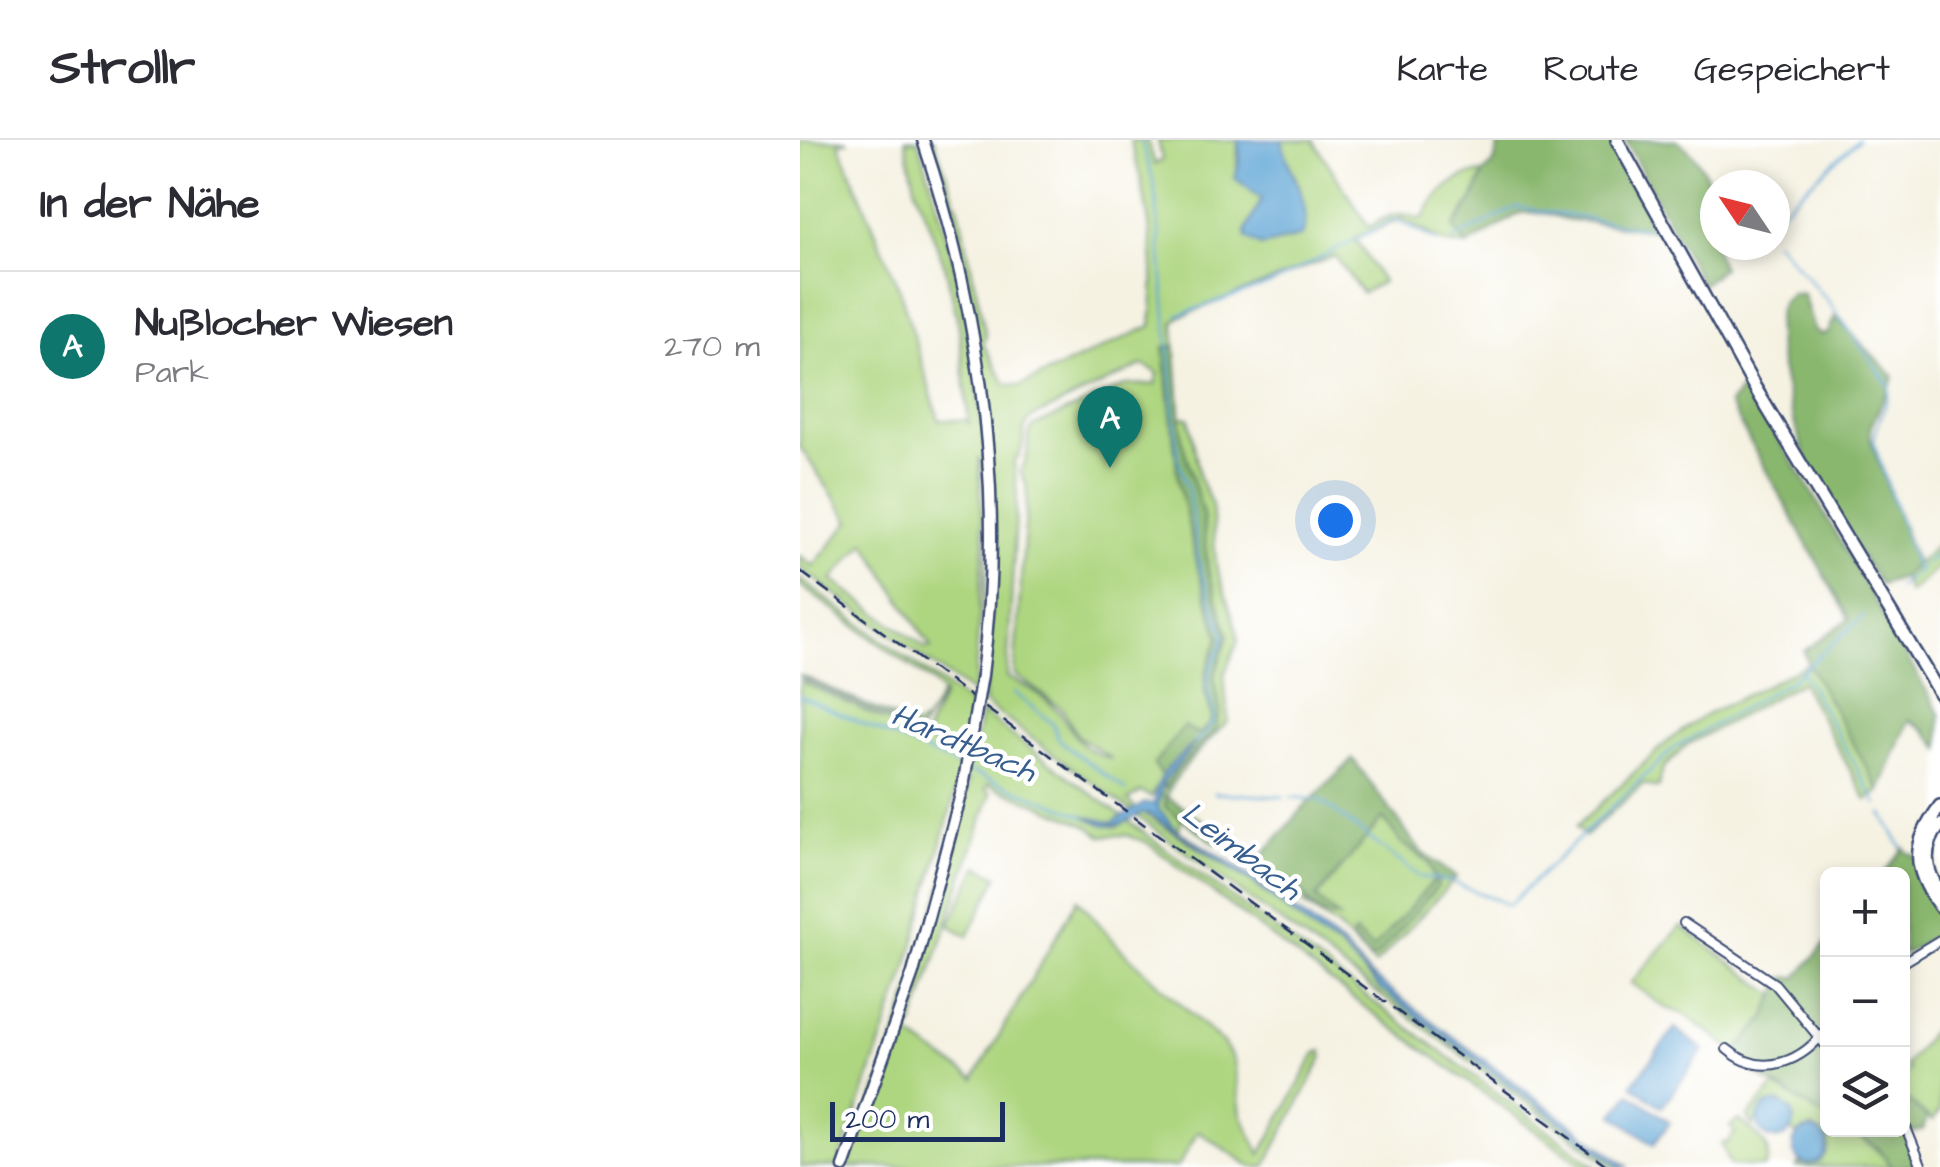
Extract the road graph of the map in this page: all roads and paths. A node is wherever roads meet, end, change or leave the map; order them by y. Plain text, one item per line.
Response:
1 (923, 140) edge
2 (1617, 140) edge
3 (1940, 694) edge
4 (1940, 806) edge
5 (1940, 825) edge
6 (1940, 892) edge
7 (1940, 907) edge
8 (1684, 923) dead end
9 (1940, 940) edge
10 (1910, 959) edge
11 (1820, 1036) edge
12 (1820, 1040) edge
13 (1727, 1049) dead end
14 (1910, 1137) edge
15 (844, 1167) edge
16 (1922, 1167) edge

1 - 15 street, bridge
2 - 3 main road
4 - 7 main road
5 - 6 main road
8 - 11 street
9 - 10 street
12 - 13 street
14 - 16 street

